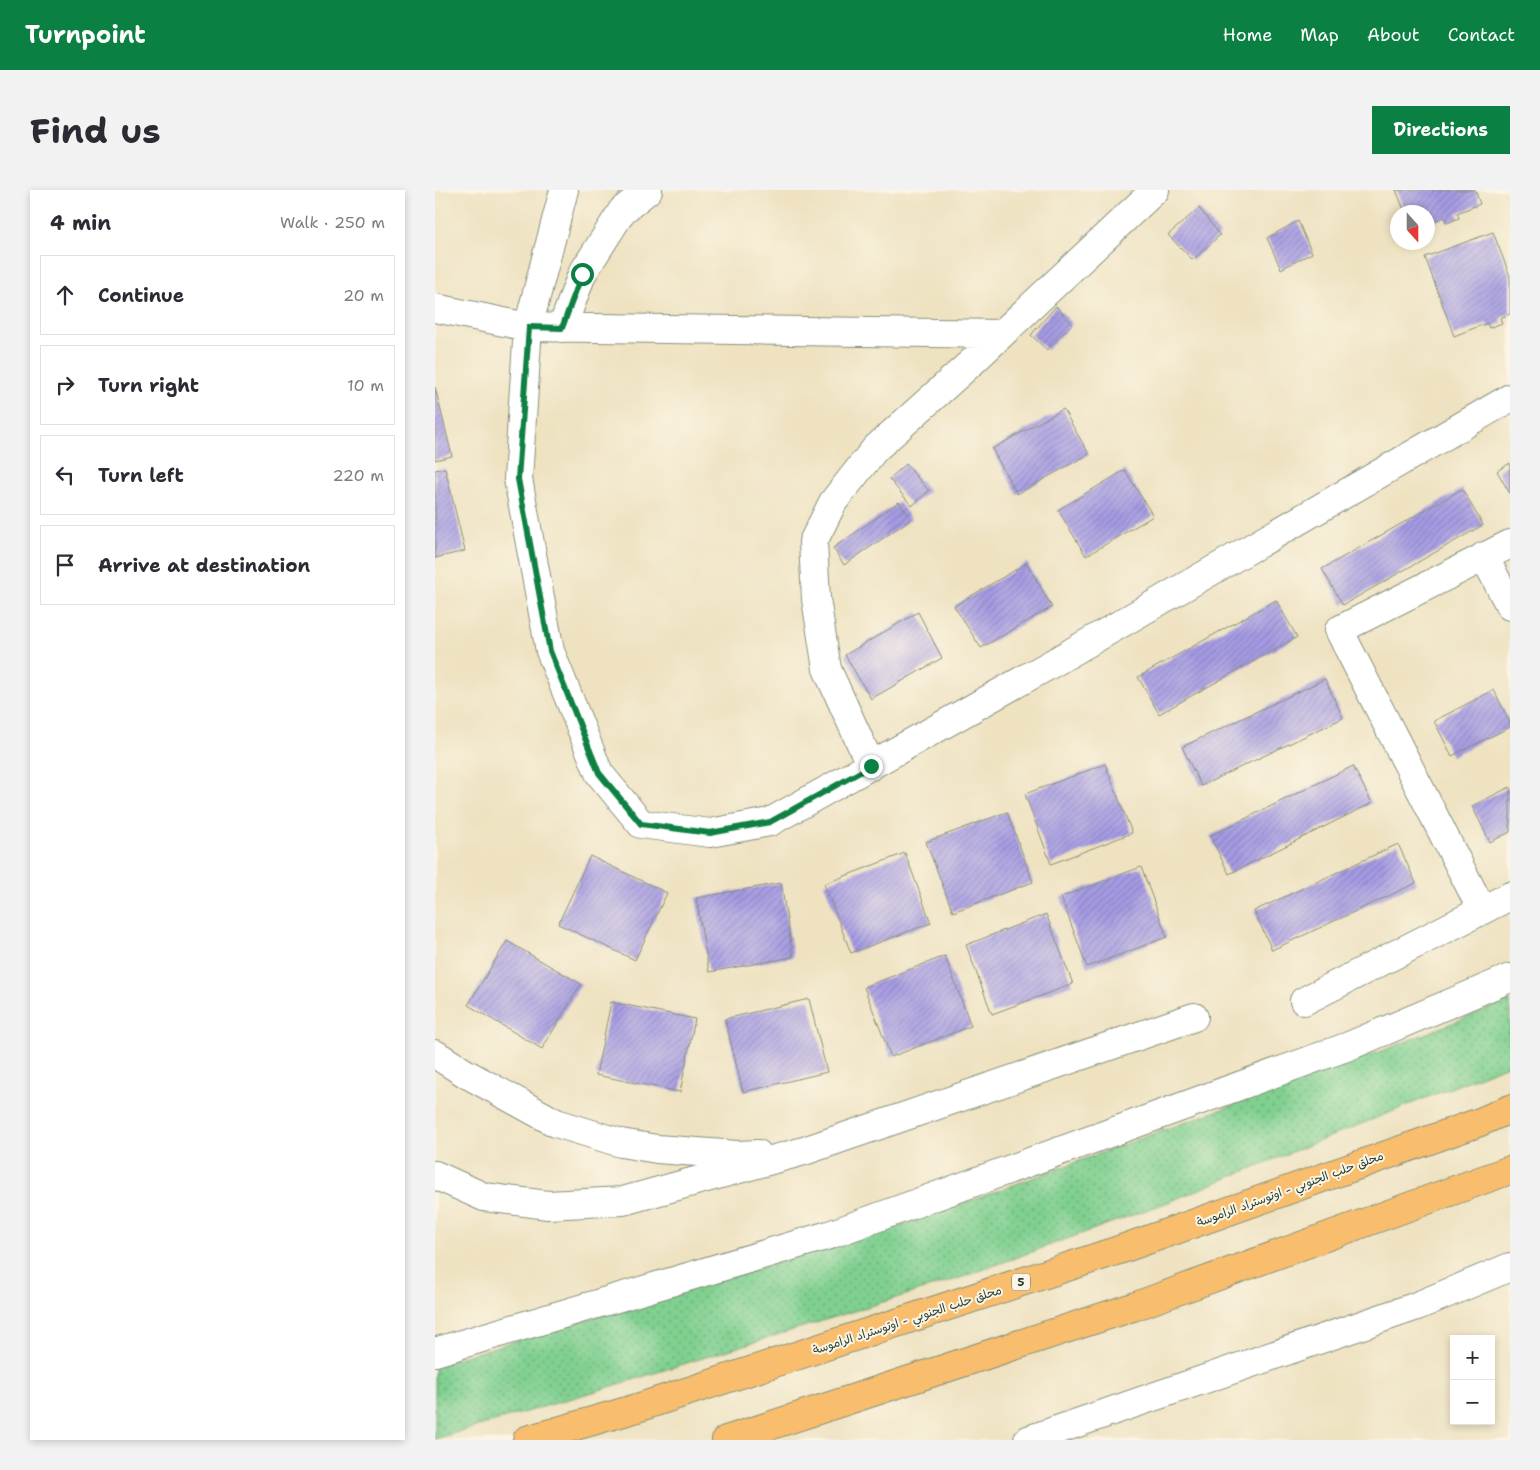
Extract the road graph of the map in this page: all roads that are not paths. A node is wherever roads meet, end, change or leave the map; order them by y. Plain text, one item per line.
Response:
1 (564, 190) edge
2 (647, 190) edge
3 (1155, 190) edge
4 (435, 308) edge
5 (529, 327) junction
6 (562, 328) junction
7 (1001, 334) junction
8 (1510, 398) edge
9 (1510, 544) edge
10 (1484, 556) junction
11 (1510, 606) edge
12 (871, 766) junction
13 (1510, 896) edge
14 (1483, 910) junction
15 (1510, 978) edge
16 (1304, 1001) dead end
17 (1194, 1017) dead end
18 (435, 1054) edge
19 (1510, 1109) edge
20 (804, 1151) junction
21 (1510, 1170) edge
22 (435, 1175) edge
23 (1510, 1267) edge
24 (435, 1352) edge
25 (527, 1440) edge
26 (726, 1440) edge
27 (1028, 1440) edge

1 - 5 street
2 - 6 street
3 - 7 street
4 - 5 street
5 - 6 street
5 - 12 street
6 - 7 street
7 - 12 street
8 - 12 street
9 - 10 street
10 - 11 street
10 - 14 street
13 - 14 street
14 - 16 street
15 - 24 street
17 - 20 street
18 - 20 street
19 - 25 highway, محلق حلب الجنوبي - اوتوستراد الراموسة / 5
20 - 22 street
21 - 26 highway
23 - 27 street

